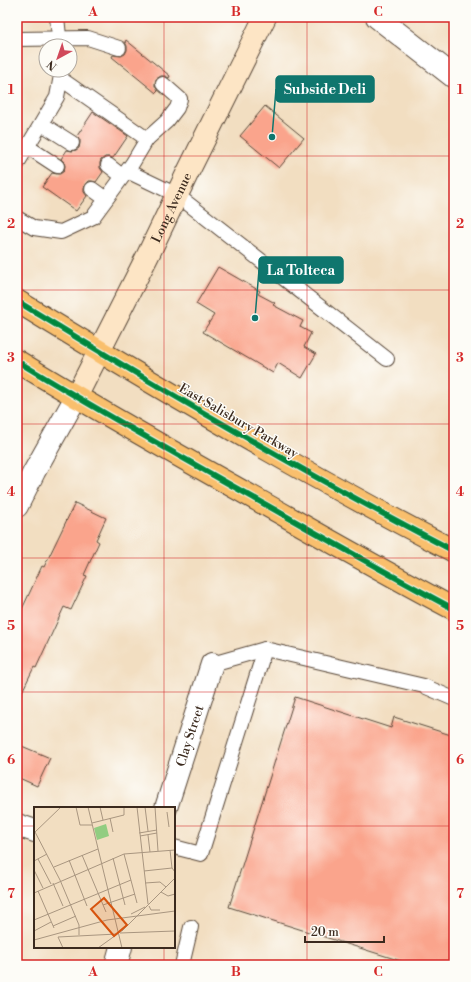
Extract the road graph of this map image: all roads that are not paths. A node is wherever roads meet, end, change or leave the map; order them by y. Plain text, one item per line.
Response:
1 (57, 17) edge
2 (265, 17) edge
3 (377, 17) edge
4 (60, 38) edge
5 (17, 39) edge
6 (78, 39) edge
7 (38, 40) edge
8 (119, 48) dead end
9 (454, 77) edge
10 (61, 78) edge
11 (67, 78) edge
12 (164, 84) dead end
13 (42, 124) junction
14 (147, 139) junction
15 (72, 143) dead end
16 (28, 147) junction
17 (17, 164) edge
18 (108, 165) dead end
19 (57, 166) dead end
20 (125, 173) junction
21 (92, 189) dead end
22 (176, 195) junction
23 (106, 199) junction
24 (17, 218) edge
25 (17, 301) edge
26 (99, 352) junction
27 (387, 359) dead end
28 (17, 361) edge
29 (76, 397) junction
30 (17, 506) edge
31 (454, 551) edge
32 (454, 609) edge
33 (265, 649) junction
34 (212, 664) joint
35 (454, 699) edge
36 (166, 807) edge
37 (17, 825) edge
38 (34, 831) edge
39 (175, 847) edge
40 (191, 927) dead end
41 (122, 948) edge
42 (116, 965) edge
43 (182, 965) edge

1 - 4 lane
2 - 22 street, Long Avenue
3 - 9 street
5 - 7 lane
6 - 8 lane
10 - 13 lane
11 - 14 lane
12 - 14 lane
13 - 15 lane
13 - 16 lane
14 - 20 lane
16 - 17 lane
16 - 19 lane
18 - 20 lane
20 - 22 lane
20 - 23 lane
21 - 23 lane
22 - 26 street, Long Avenue
22 - 27 lane
23 - 24 lane
25 - 26 main road, East Salisbury Parkway
26 - 29 street, Long Avenue
26 - 31 main road, East Salisbury Parkway
28 - 29 main road
29 - 30 street
29 - 32 main road
33 - 34 lane
33 - 35 lane
33 - 39 lane
34 - 36 street, Clay Street
37 - 38 street
40 - 43 lane
41 - 42 street

